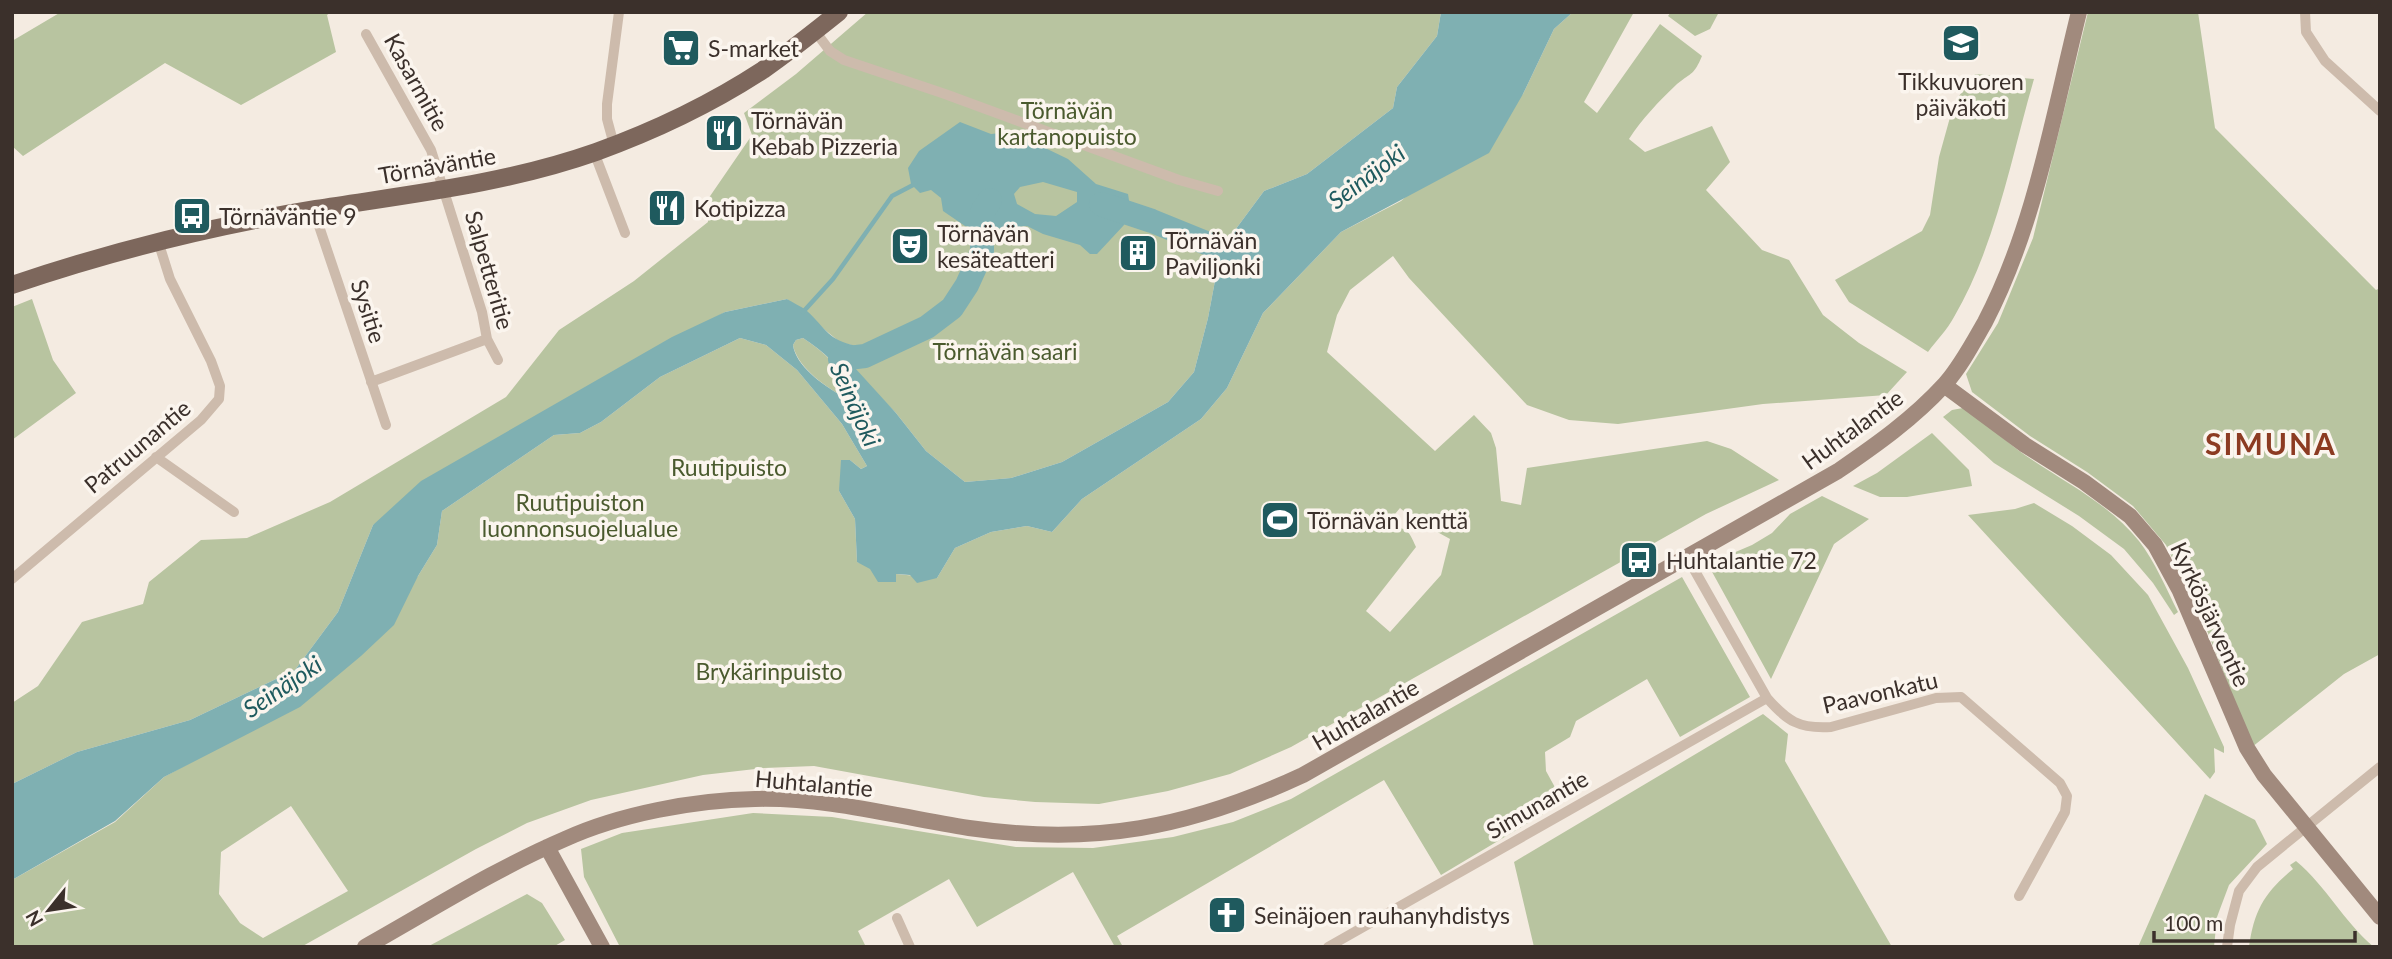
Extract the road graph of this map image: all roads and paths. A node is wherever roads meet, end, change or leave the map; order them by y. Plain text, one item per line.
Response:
1 (619, 12) edge
2 (839, 12) edge
3 (2079, 12) edge
4 (2305, 12) edge
5 (815, 31) junction
6 (366, 34) dead end
7 (2380, 111) edge
8 (614, 145) junction
9 (594, 152) junction
10 (444, 191) junction
11 (1218, 191) dead end
12 (315, 209) junction
13 (625, 233) dead end
14 (158, 241) junction
15 (12, 285) edge
16 (487, 339) junction
17 (498, 360) dead end
18 (371, 382) junction
19 (1944, 385) junction
20 (386, 425) dead end
21 (156, 457) junction
22 (234, 512) dead end
23 (1686, 557) junction
24 (12, 579) edge
25 (1767, 698) junction
26 (2380, 766) edge
27 (2306, 826) junction
28 (547, 847) junction
29 (2019, 896) dead end
30 (2380, 917) edge
31 (897, 918) dead end
32 (365, 947) edge
33 (602, 947) edge
34 (911, 947) edge
35 (1328, 947) edge
36 (2227, 947) edge

1 - 8 street
2 - 5 main road, Törnäväntie
3 - 19 main road, Huhtalantie
4 - 7 street
5 - 8 main road, Törnäväntie
5 - 11 street
6 - 10 street, Kasarmitie
8 - 9 main road, Törnäväntie
9 - 10 main road, Törnäväntie
9 - 13 street
10 - 12 main road, Törnäväntie
10 - 16 street, Salpetteritie
12 - 14 main road, Törnäväntie
12 - 18 street, Sysitie
14 - 15 main road, Törnäväntie
14 - 21 street, Patruunantie
16 - 17 street, Salpetteritie
16 - 18 street
18 - 20 street, Sysitie
19 - 23 main road, Huhtalantie
19 - 27 main road, Kyrkösjärventie
21 - 22 street
21 - 24 street, Patruunantie
23 - 25 street, Paavonkatu
23 - 28 main road, Huhtalantie
25 - 29 street, Paavonkatu
25 - 35 street, Simunantie
26 - 27 street
27 - 30 main road, Kyrkösjärventie
27 - 36 street
28 - 32 main road, Huhtalantie
28 - 33 main road
31 - 34 street

